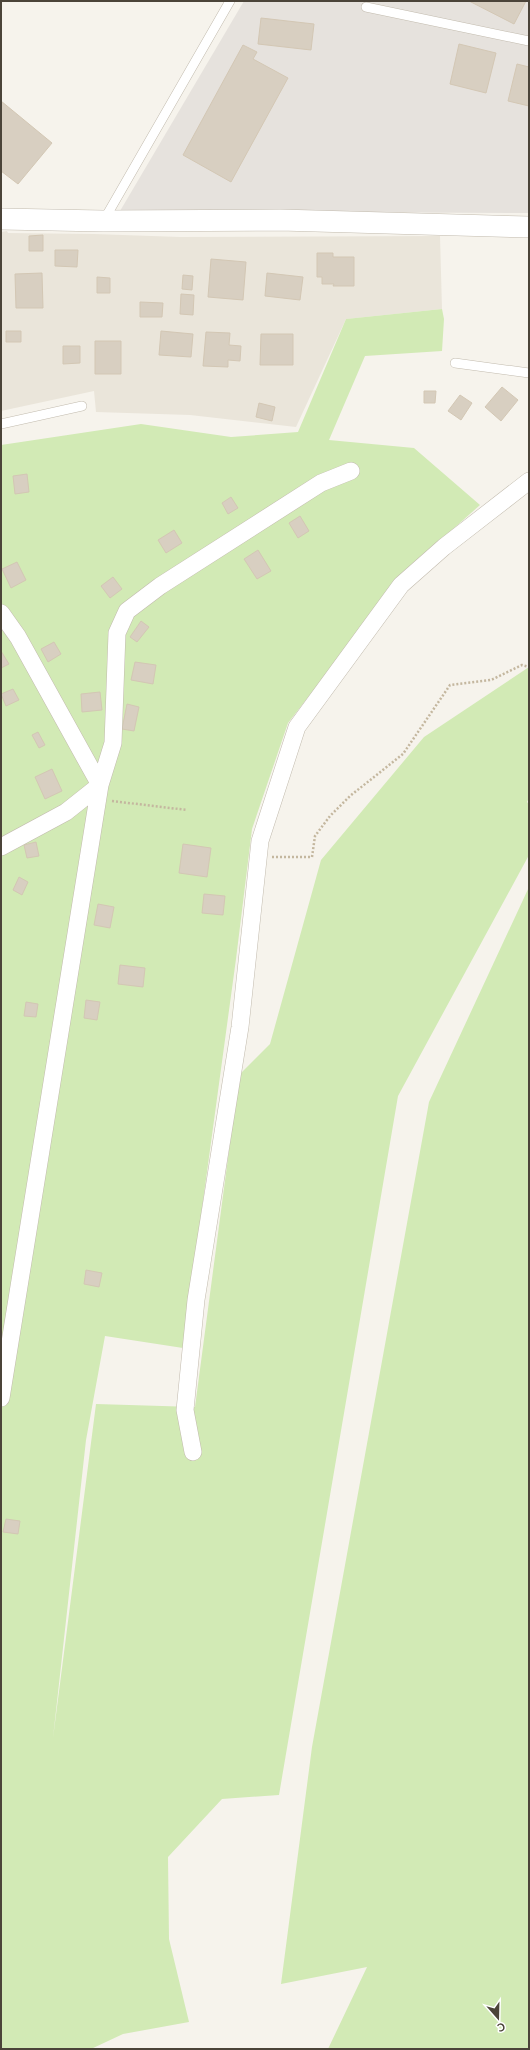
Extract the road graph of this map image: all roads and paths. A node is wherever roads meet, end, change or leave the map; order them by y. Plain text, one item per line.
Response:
1 (230, 1) edge
2 (366, 7) dead end
3 (529, 42) edge
4 (1, 219) edge
5 (103, 221) junction
6 (529, 227) edge
7 (455, 363) dead end
8 (529, 373) edge
9 (82, 406) dead end
10 (1, 424) edge
11 (351, 471) dead end
12 (529, 481) edge
13 (1, 613) edge
14 (529, 667) edge
15 (99, 792) junction
16 (187, 810) dead end
17 (1, 847) edge
18 (258, 857) junction
19 (1, 1398) edge
20 (194, 1452) dead end

1 - 5 lane
2 - 3 lane
4 - 5 street
5 - 6 street
7 - 8 lane
9 - 10 lane
11 - 15 street
12 - 18 street
13 - 15 street
14 - 18 path
15 - 16 path
15 - 17 street
15 - 19 street
18 - 20 street

